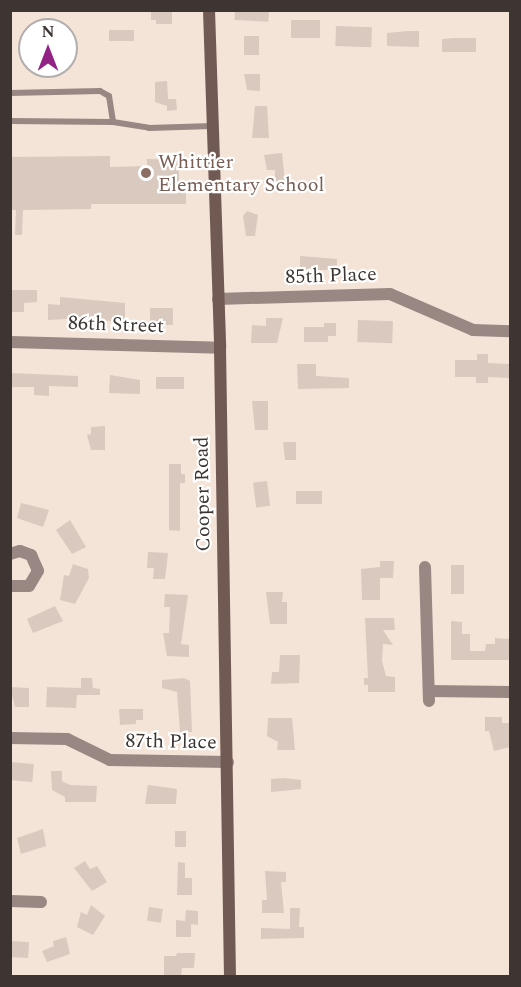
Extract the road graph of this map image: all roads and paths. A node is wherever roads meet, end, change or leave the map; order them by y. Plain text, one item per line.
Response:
1 (209, 10) edge
2 (10, 93) edge
3 (10, 121) edge
4 (113, 122) junction
5 (213, 126) junction
6 (218, 299) junction
7 (510, 331) edge
8 (10, 342) edge
9 (220, 348) junction
10 (10, 554) edge
11 (425, 567) dead end
12 (10, 586) edge
13 (510, 692) edge
14 (10, 738) edge
15 (228, 762) junction
16 (10, 901) edge
17 (41, 902) dead end
18 (230, 976) edge

1 - 5 street, Cooper Road
2 - 4 lane
3 - 4 lane
4 - 5 lane
5 - 6 street, Cooper Road
6 - 7 street, 85th Place
6 - 9 street, Cooper Road
8 - 9 street, 86th Street
9 - 15 street, Cooper Road
10 - 12 street
11 - 13 street
14 - 15 street, 87th Place
15 - 18 street, Cooper Road
16 - 17 street

